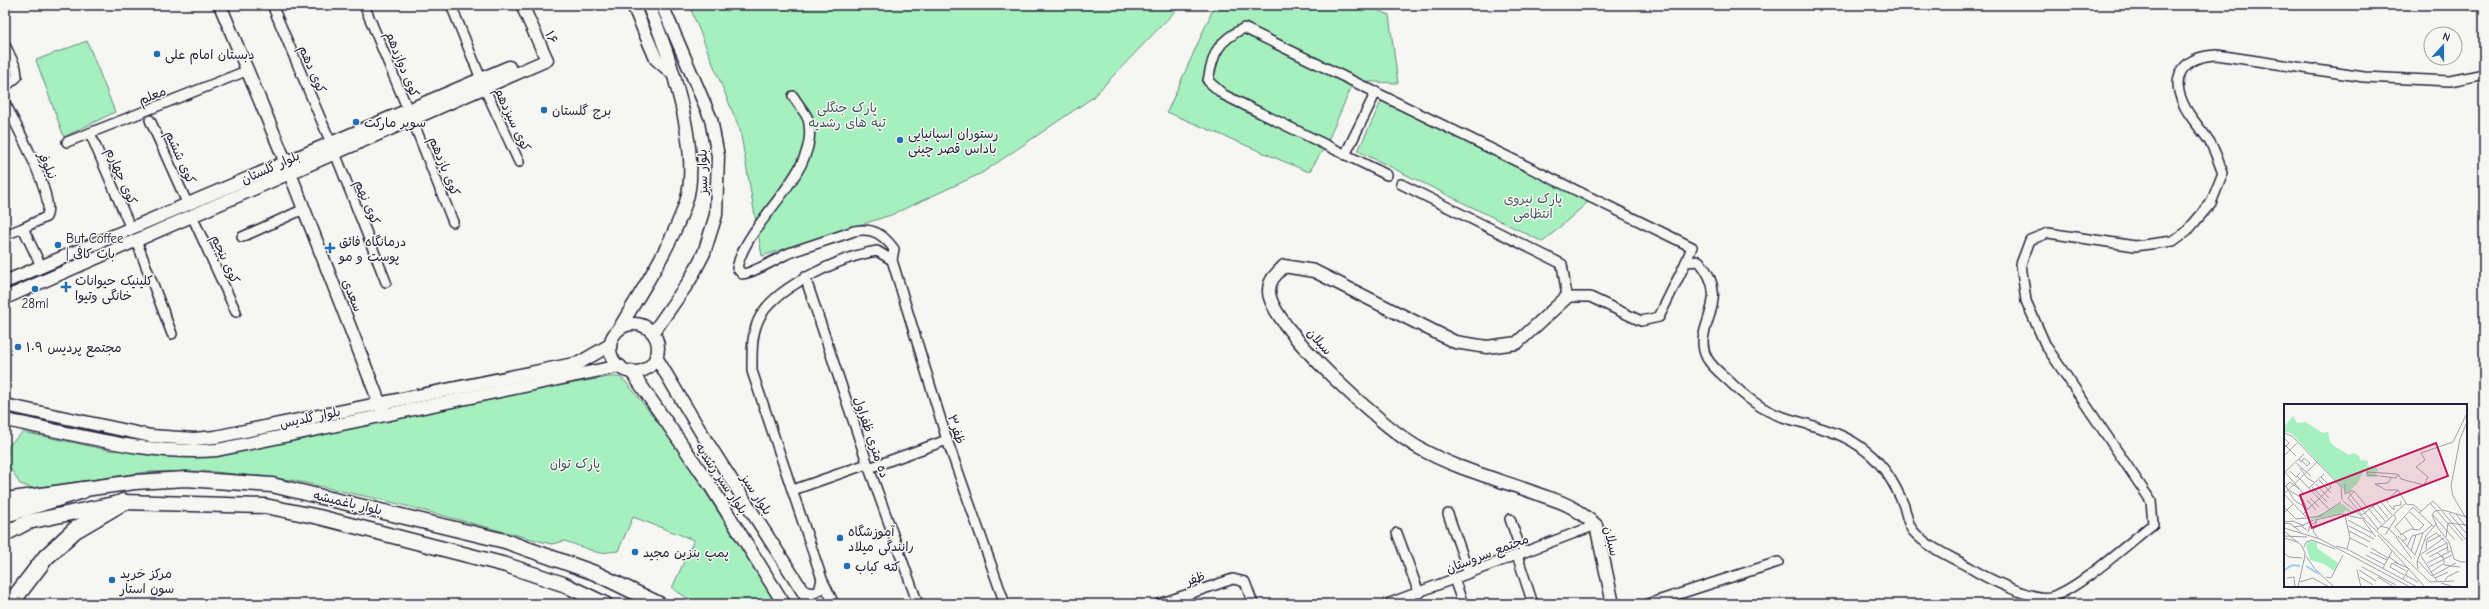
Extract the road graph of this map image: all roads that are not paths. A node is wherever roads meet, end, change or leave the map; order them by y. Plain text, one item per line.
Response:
1 (220, 5) edge
2 (272, 5) edge
3 (364, 5) edge
4 (451, 5) edge
5 (522, 5) edge
6 (633, 5) edge
7 (648, 5) edge
8 (662, 5) edge
9 (5, 45) edge
10 (545, 56) joint
11 (246, 71) junction
12 (673, 74) junction
13 (2484, 74) edge
14 (483, 83) junction
15 (5, 87) edge
16 (1376, 92) junction
17 (793, 96) dead end
18 (5, 102) edge
19 (410, 115) junction
20 (150, 120) dead end
21 (90, 133) junction
22 (67, 142) dead end
23 (333, 148) junction
24 (1345, 155) junction
25 (519, 162) dead end
26 (287, 169) junction
27 (1387, 175) dead end
28 (1401, 184) dead end
29 (304, 209) junction
30 (190, 211) junction
31 (453, 222) dead end
32 (23, 228) junction
33 (131, 229) junction
34 (5, 235) edge
35 (242, 237) dead end
36 (136, 240) junction
37 (892, 260) junction
38 (1686, 262) junction
39 (41, 266) junction
40 (805, 277) junction
41 (47, 280) junction
42 (5, 282) edge
43 (386, 282) dead end
44 (1567, 297) junction
45 (5, 298) edge
46 (236, 312) dead end
47 (619, 329) junction
48 (653, 333) junction
49 (172, 334) dead end
50 (610, 345) junction
51 (656, 357) junction
52 (625, 369) junction
53 (5, 405) edge
54 (383, 410) junction
55 (5, 420) edge
56 (947, 440) junction
57 (868, 466) junction
58 (83, 490) junction
59 (793, 490) junction
60 (5, 500) edge
61 (123, 502) junction
62 (5, 514) edge
63 (1448, 514) dead end
64 (1510, 519) dead end
65 (28, 522) junction
66 (1596, 525) junction
67 (5, 528) edge
68 (1397, 533) dead end
69 (5, 534) edge
70 (1520, 554) junction
71 (1778, 562) dead end
72 (1469, 573) junction
73 (822, 579) junction
74 (1454, 579) junction
75 (803, 591) junction
76 (1419, 593) junction
77 (1172, 602) edge
78 (601, 603) edge
79 (10, 604) edge
80 (659, 604) edge
81 (784, 604) edge
82 (810, 604) edge
83 (834, 604) edge
84 (918, 604) edge
85 (1005, 604) edge
86 (1159, 604) edge
87 (1253, 604) edge
88 (1387, 604) edge
89 (1463, 604) edge
90 (1533, 604) edge
91 (1613, 604) edge
92 (1648, 604) edge

1 - 11 main road, سعدی
2 - 23 street, کوی دهم
3 - 19 street, کوی دوازدهم
4 - 14 street, کوی سیزدهم
5 - 10 main road, ۱۶
6 - 12 main road
7 - 12 main road, بلوار سبز
8 - 48 main road, بلوار سبز
9 - 15 street
10 - 14 main road, بلوار گلستان
11 - 21 street, معلم
11 - 26 main road, سعدی
12 - 47 main road, بلوار سبز
13 - 38 street
14 - 19 main road, بلوار گلستان
14 - 25 street, کوی سیزدهم
16 - 24 street
16 - 24 street
16 - 38 street
17 - 37 street, ظفر۳
18 - 32 street, نیلوفر
19 - 23 main road, بلوار گلستان
19 - 31 street, کوی یازدهم
20 - 30 street, کوی ششم
21 - 22 street, معلم
21 - 33 street, کوی چهارم
23 - 26 main road, بلوار گلستان
23 - 43 street, کوی نهم
24 - 27 street
26 - 29 main road, سعدی
26 - 30 main road, بلوار گلستان
28 - 44 street
29 - 35 street
29 - 54 main road, سعدی
30 - 33 main road, بلوار گلستان
30 - 36 main road, بلوار گلستان
30 - 46 street, کوی پنجم
32 - 34 street, نیلوفر
32 - 39 street
33 - 36 main road
33 - 39 main road, بلوار گلستان
36 - 41 main road, بلوار گلستان
36 - 49 street
37 - 40 street
37 - 56 street, ظفر۳
38 - 44 street
39 - 41 main road
39 - 42 main road, بلوار گلستان
40 - 57 street, ده متری ظفراول
40 - 59 street
41 - 45 main road, بلوار گلستان
44 - 66 main road, سبلان
47 - 48 main road
47 - 50 main road
48 - 51 main road
50 - 52 main road
50 - 54 main road, بلوار گلدیس
51 - 52 main road
51 - 75 main road, بلوار سبز
52 - 54 main road, بلوار گلدیس
52 - 81 main road, بلوار سبز رشدیه
53 - 54 main road, بلوار گلدیس
54 - 55 main road, بلوار گلدیس
56 - 57 street
56 - 85 street, ظفر۳
57 - 59 street
57 - 84 street, ده متری ظفراول
58 - 60 main road, بلوار باغمیشه
58 - 62 highway
58 - 80 main road, بلوار باغمیشه
59 - 73 street
61 - 65 main road, بلوار باغمیشه
61 - 78 main road, بلوار باغمیشه
61 - 79 highway
63 - 72 street
64 - 70 street
65 - 67 main road
65 - 69 main road, بلوار باغمیشه
66 - 70 street, مجتمع سروستان
66 - 91 main road, سبلان
68 - 76 street
70 - 72 street, مجتمع سروستان
70 - 90 street
71 - 92 street
72 - 74 street, مجتمع سروستان
73 - 75 street
73 - 83 street
74 - 76 street, مجتمع سروستان
74 - 89 street
75 - 82 main road, بلوار سبز
76 - 88 street, مجتمع سروستان
77 - 86 street, ظفر
77 - 87 street, ظفر

